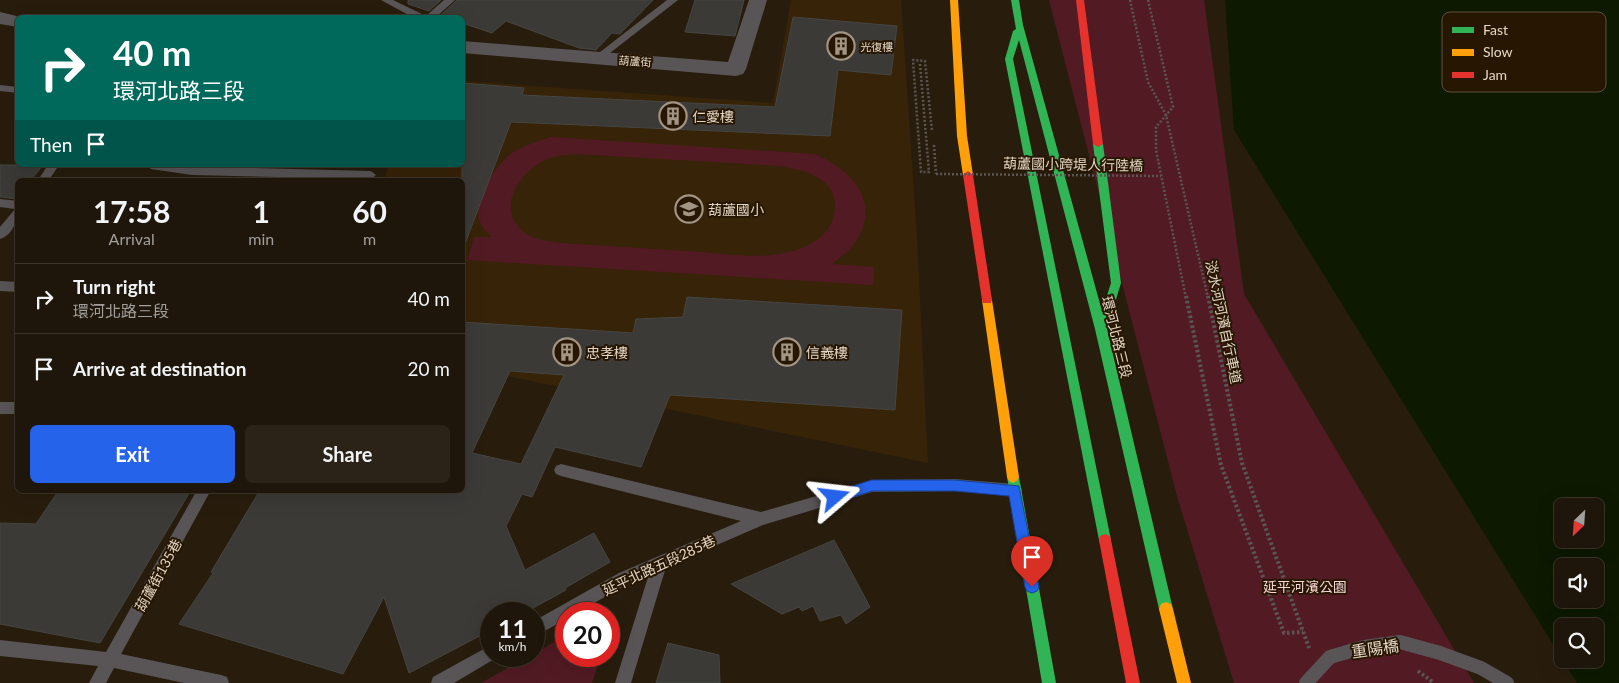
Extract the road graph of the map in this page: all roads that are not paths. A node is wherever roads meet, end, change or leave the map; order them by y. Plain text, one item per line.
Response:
1 (386, 0) edge
2 (450, 0) edge
3 (674, 0) edge
4 (758, 0) edge
5 (954, 0) edge
6 (1015, 0) edge
7 (1080, 0) edge
8 (417, 15) edge
9 (432, 15) edge
10 (0, 18) edge
11 (15, 20) edge
12 (1019, 25) junction
13 (465, 47) edge
14 (598, 58) junction
15 (0, 88) edge
16 (15, 90) edge
17 (53, 167) edge
18 (165, 167) edge
19 (372, 173) edge
20 (44, 178) edge
21 (0, 203) edge
22 (15, 205) edge
23 (15, 216) edge
24 (0, 234) edge
25 (0, 286) edge
26 (15, 287) edge
27 (1100, 329) junction
28 (0, 408) edge
29 (15, 408) edge
30 (561, 470) dead end
31 (1015, 490) junction
32 (202, 493) edge
33 (761, 519) junction
34 (660, 563) junction
35 (545, 623) edge
36 (0, 648) edge
37 (112, 660) junction
38 (480, 660) edge
39 (97, 683) edge
40 (221, 683) edge
41 (439, 683) edge
42 (623, 683) edge
43 (1049, 683) edge
44 (1133, 683) edge
45 (1184, 683) edge
46 (1306, 683) edge
47 (1507, 683) edge

1 - 8 lane
2 - 9 lane
3 - 14 lane
4 - 14 street, 葫蘆街
5 - 31 main road
6 - 12 main road, 環河北路三段
7 - 27 main road
10 - 11 street
12 - 27 main road, 環河北路三段
12 - 44 main road
13 - 14 street, 葫蘆街
15 - 16 lane
17 - 20 lane
18 - 19 lane
21 - 22 lane
23 - 24 lane
25 - 26 lane
27 - 45 main road, 環河北路三段
28 - 29 lane
30 - 33 lane
31 - 33 lane, 延平北路五段285巷
31 - 43 main road
32 - 37 lane, 葫蘆街135巷
33 - 34 lane, 延平北路五段285巷
34 - 35 lane, 延平北路五段285巷
34 - 42 lane
36 - 37 lane
37 - 39 lane, 葫蘆街135巷
37 - 40 lane
38 - 41 lane
46 - 47 lane, 重陽橋, bridge

